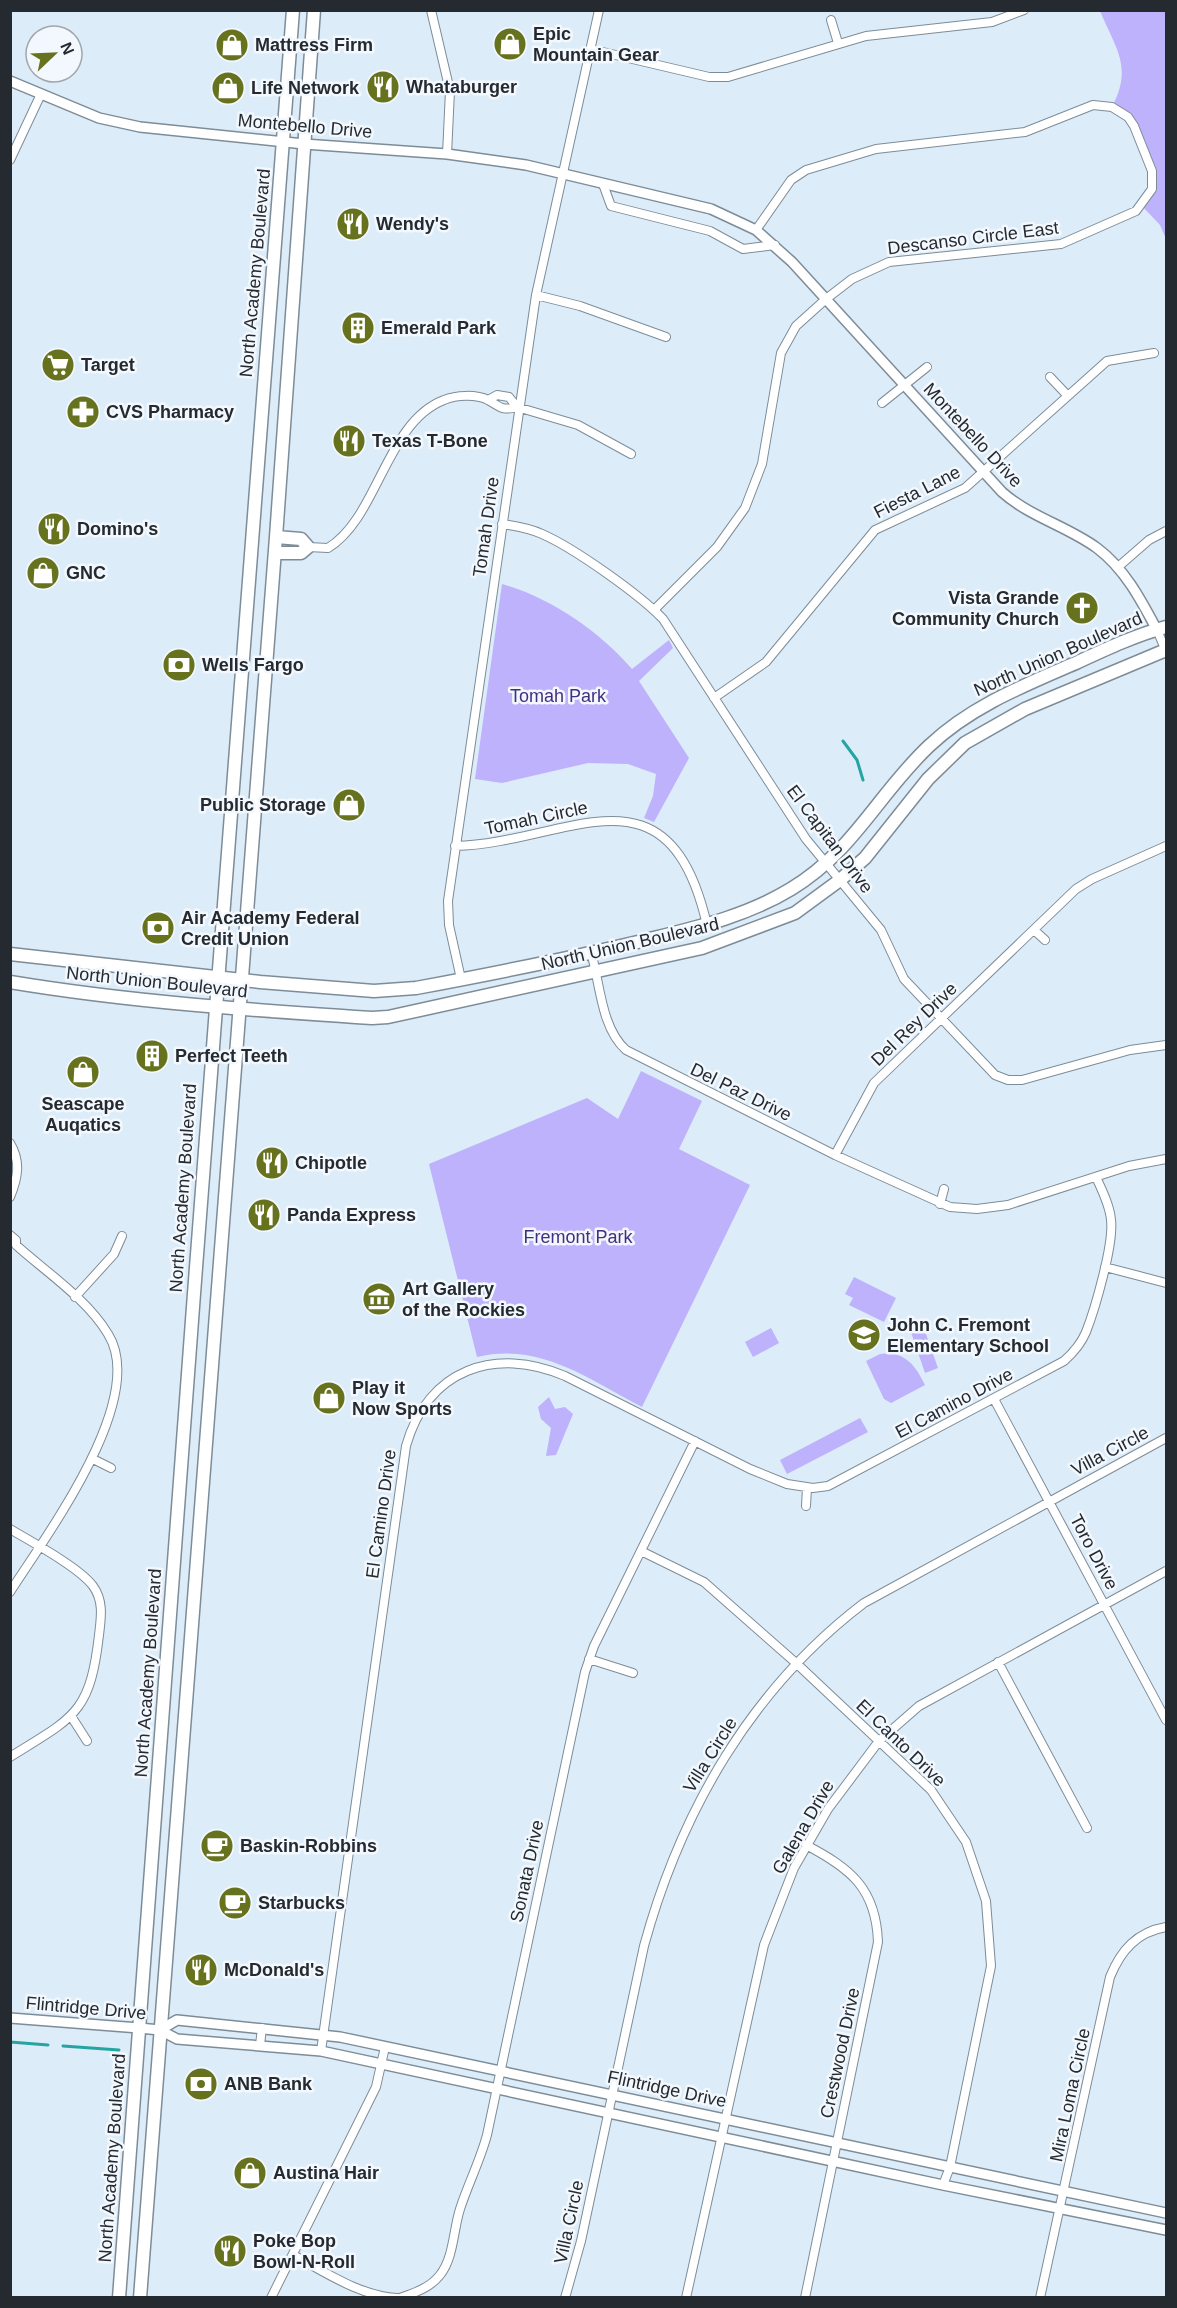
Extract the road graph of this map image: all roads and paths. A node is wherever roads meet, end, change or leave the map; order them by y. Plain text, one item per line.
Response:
1 (293, 10) edge
2 (314, 10) edge
3 (431, 10) edge
4 (599, 10) edge
5 (1024, 10) edge
6 (831, 20) dead end
7 (838, 44) junction
8 (590, 49) junction
9 (10, 81) edge
10 (41, 94) junction
11 (284, 142) junction
12 (304, 144) junction
13 (447, 154) junction
14 (10, 160) edge
15 (562, 174) junction
16 (603, 184) junction
17 (756, 230) junction
18 (775, 246) junction
19 (536, 295) junction
20 (826, 299) junction
21 (666, 337) dead end
22 (1154, 353) dead end
23 (927, 367) dead end
24 (1050, 377) dead end
25 (904, 386) junction
26 (1067, 395) junction
27 (488, 400) junction
28 (882, 403) dead end
29 (517, 407) junction
30 (632, 454) dead end
31 (982, 472) junction
32 (502, 524) junction
33 (1167, 531) edge
34 (276, 537) junction
35 (308, 547) junction
36 (275, 553) junction
37 (1118, 567) junction
38 (654, 610) junction
39 (1162, 629) edge
40 (1166, 651) edge
41 (714, 698) junction
42 (455, 846) junction
43 (1167, 846) edge
44 (826, 864) junction
45 (840, 880) junction
46 (708, 925) junction
47 (1034, 930) junction
48 (1045, 940) dead end
49 (591, 952) junction
50 (10, 954) edge
51 (597, 972) junction
52 (216, 978) junction
53 (461, 979) junction
54 (242, 980) junction
55 (10, 982) edge
56 (214, 1007) junction
57 (240, 1008) junction
58 (941, 1018) junction
59 (1167, 1045) edge
60 (10, 1143) edge
61 (835, 1155) junction
62 (1167, 1159) edge
63 (1096, 1177) junction
64 (944, 1189) dead end
65 (10, 1197) edge
66 (940, 1204) junction
67 (10, 1235) edge
68 (122, 1236) dead end
69 (13, 1246) edge
70 (1104, 1267) junction
71 (1167, 1283) edge
72 (75, 1298) junction
73 (994, 1399) junction
74 (1167, 1438) edge
75 (694, 1441) junction
76 (93, 1459) junction
77 (111, 1468) dead end
78 (807, 1488) junction
79 (1049, 1501) junction
80 (806, 1506) dead end
81 (10, 1529) edge
82 (39, 1547) junction
83 (641, 1551) junction
84 (1167, 1571) edge
85 (10, 1592) edge
86 (1105, 1604) junction
87 (589, 1659) junction
88 (998, 1662) junction
89 (796, 1663) junction
90 (633, 1673) dead end
91 (1165, 1714) edge
92 (70, 1716) junction
93 (87, 1741) dead end
94 (879, 1741) junction
95 (10, 1757) edge
96 (1087, 1827) dead end
97 (806, 1845) junction
98 (1167, 1927) edge
99 (10, 2018) edge
100 (140, 2028) junction
101 (262, 2028) junction
102 (160, 2030) junction
103 (323, 2034) junction
104 (260, 2045) junction
105 (385, 2047) junction
106 (321, 2051) junction
107 (381, 2064) junction
108 (499, 2072) junction
109 (496, 2089) junction
110 (612, 2094) junction
111 (608, 2112) junction
112 (724, 2119) junction
113 (721, 2136) junction
114 (836, 2142) junction
115 (832, 2160) junction
116 (950, 2167) junction
117 (943, 2185) junction
118 (1064, 2192) junction
119 (1060, 2209) junction
120 (1167, 2213) edge
121 (1167, 2230) edge
122 (293, 2255) junction
123 (119, 2298) edge
124 (140, 2298) edge
125 (271, 2298) edge
126 (398, 2298) edge
127 (565, 2298) edge
128 (686, 2298) edge
129 (805, 2298) edge
130 (1040, 2298) edge

1 - 11 main road, North Academy Boulevard
2 - 12 main road
3 - 13 street
4 - 8 street, Tomah Drive
5 - 7 street
6 - 7 street
7 - 8 street
8 - 15 street, Tomah Drive
9 - 10 street, Montebello Drive
10 - 11 street, Montebello Drive
10 - 14 street
11 - 12 street, Montebello Drive
11 - 52 main road, North Academy Boulevard
12 - 13 street, Montebello Drive
12 - 34 main road
13 - 15 street, Montebello Drive
15 - 16 street, Montebello Drive
15 - 19 street, Tomah Drive
16 - 17 street, Montebello Drive
16 - 18 street
17 - 18 street, Montebello Drive
17 - 20 street, Descanso Circle East
18 - 20 street, Montebello Drive
19 - 21 street
19 - 29 street, Tomah Drive
20 - 25 street, Montebello Drive
20 - 38 street, Descanso Circle East
22 - 26 street, Fiesta Lane
23 - 25 street, Montebello Drive
24 - 26 street
25 - 28 street, Montebello Drive
25 - 31 street, Montebello Drive
26 - 31 street, Fiesta Lane
27 - 29 street
27 - 29 street
27 - 35 street
29 - 30 street
29 - 32 street, Tomah Drive
31 - 37 street, Montebello Drive
31 - 41 street, Fiesta Lane
32 - 38 street, El Capitan Drive
32 - 42 street, Tomah Drive
33 - 37 street
34 - 35 main road
34 - 36 main road
35 - 36 main road
36 - 54 main road
37 - 39 street, Montebello Drive
38 - 41 street, El Capitan Drive
39 - 40 street, Montebello Drive
39 - 44 main road, North Union Boulevard
40 - 45 main road, North Union Boulevard
41 - 44 street, El Capitan Drive
42 - 46 street, Tomah Circle
42 - 53 street, Tomah Drive
43 - 47 street, Del Rey Drive
44 - 45 street, El Capitan Drive
44 - 46 main road, North Union Boulevard
45 - 51 main road, North Union Boulevard
45 - 58 street, El Capitan Drive
46 - 49 main road, North Union Boulevard
47 - 48 street
47 - 58 street, Del Rey Drive
49 - 51 street, Del Paz Drive
49 - 53 main road, North Union Boulevard
50 - 52 main road, North Union Boulevard
51 - 57 main road, North Union Boulevard
51 - 61 street, Del Paz Drive
52 - 54 main road, North Union Boulevard
52 - 56 main road, North Academy Boulevard
53 - 54 main road, North Union Boulevard
54 - 57 main road
55 - 56 main road, North Union Boulevard
56 - 57 main road, North Union Boulevard
56 - 100 main road, North Academy Boulevard
57 - 102 main road
58 - 59 street, El Capitan Drive
58 - 61 street, Del Rey Drive
60 - 65 street
61 - 66 street, Del Paz Drive
62 - 63 street, Del Paz Drive
63 - 66 street, Del Paz Drive
63 - 70 street, El Camino Drive
64 - 66 street
67 - 69 street
68 - 72 street
69 - 72 street
70 - 71 street
70 - 73 street, El Camino Drive
72 - 76 street
73 - 78 street, El Camino Drive
73 - 79 street, Toro Drive
74 - 79 street, Villa Circle
75 - 78 street, El Camino Drive
75 - 83 street, Sonata Drive
75 - 103 street, El Camino Drive
76 - 77 street
76 - 82 street
78 - 80 street
79 - 86 street, Toro Drive
79 - 89 street, Villa Circle
81 - 82 street
82 - 85 street
82 - 92 street
83 - 87 street, Sonata Drive
83 - 89 street, El Canto Drive
84 - 86 street, Galena Drive
86 - 88 street, Galena Drive
86 - 91 street, Toro Drive
87 - 90 street
87 - 108 street, Sonata Drive
88 - 94 street, Galena Drive
88 - 96 street
89 - 94 street, El Canto Drive
89 - 110 street, Villa Circle
92 - 93 street
92 - 95 street
94 - 97 street, Galena Drive
94 - 116 street, El Canto Drive
97 - 112 street, Galena Drive
97 - 114 street, Crestwood Drive
98 - 118 street, Mira Loma Circle
99 - 100 street, Flintridge Drive
100 - 102 street, Flintridge Drive
100 - 123 main road, North Academy Boulevard
101 - 102 street, Flintridge Drive
101 - 103 street, Flintridge Drive
101 - 104 street
102 - 104 street, Flintridge Drive
102 - 124 main road
103 - 105 street, Flintridge Drive
103 - 106 street, El Camino Drive
104 - 106 street, Flintridge Drive
105 - 107 street
105 - 108 street, Flintridge Drive
106 - 107 street, Flintridge Drive
107 - 109 street, Flintridge Drive
107 - 122 street
108 - 109 street, Sonata Drive
108 - 110 street, Flintridge Drive
109 - 111 street, Flintridge Drive
109 - 126 street, Sonata Drive
110 - 111 street, Villa Circle
110 - 112 street, Flintridge Drive
111 - 113 street, Flintridge Drive
111 - 127 street, Villa Circle
112 - 113 street, Galena Drive
112 - 114 street, Flintridge Drive
113 - 115 street, Flintridge Drive
113 - 128 street, Galena Drive
114 - 115 street, Crestwood Drive
114 - 116 street, Flintridge Drive
115 - 117 street, Flintridge Drive
115 - 129 street, Crestwood Drive
116 - 117 street, El Canto Drive
116 - 118 street, Flintridge Drive
117 - 119 street, Flintridge Drive
118 - 119 street, Mira Loma Circle
118 - 120 street, Flintridge Drive
119 - 121 street, Flintridge Drive
119 - 130 street, Mira Loma Circle
122 - 125 street
122 - 126 street, Sonata Drive

